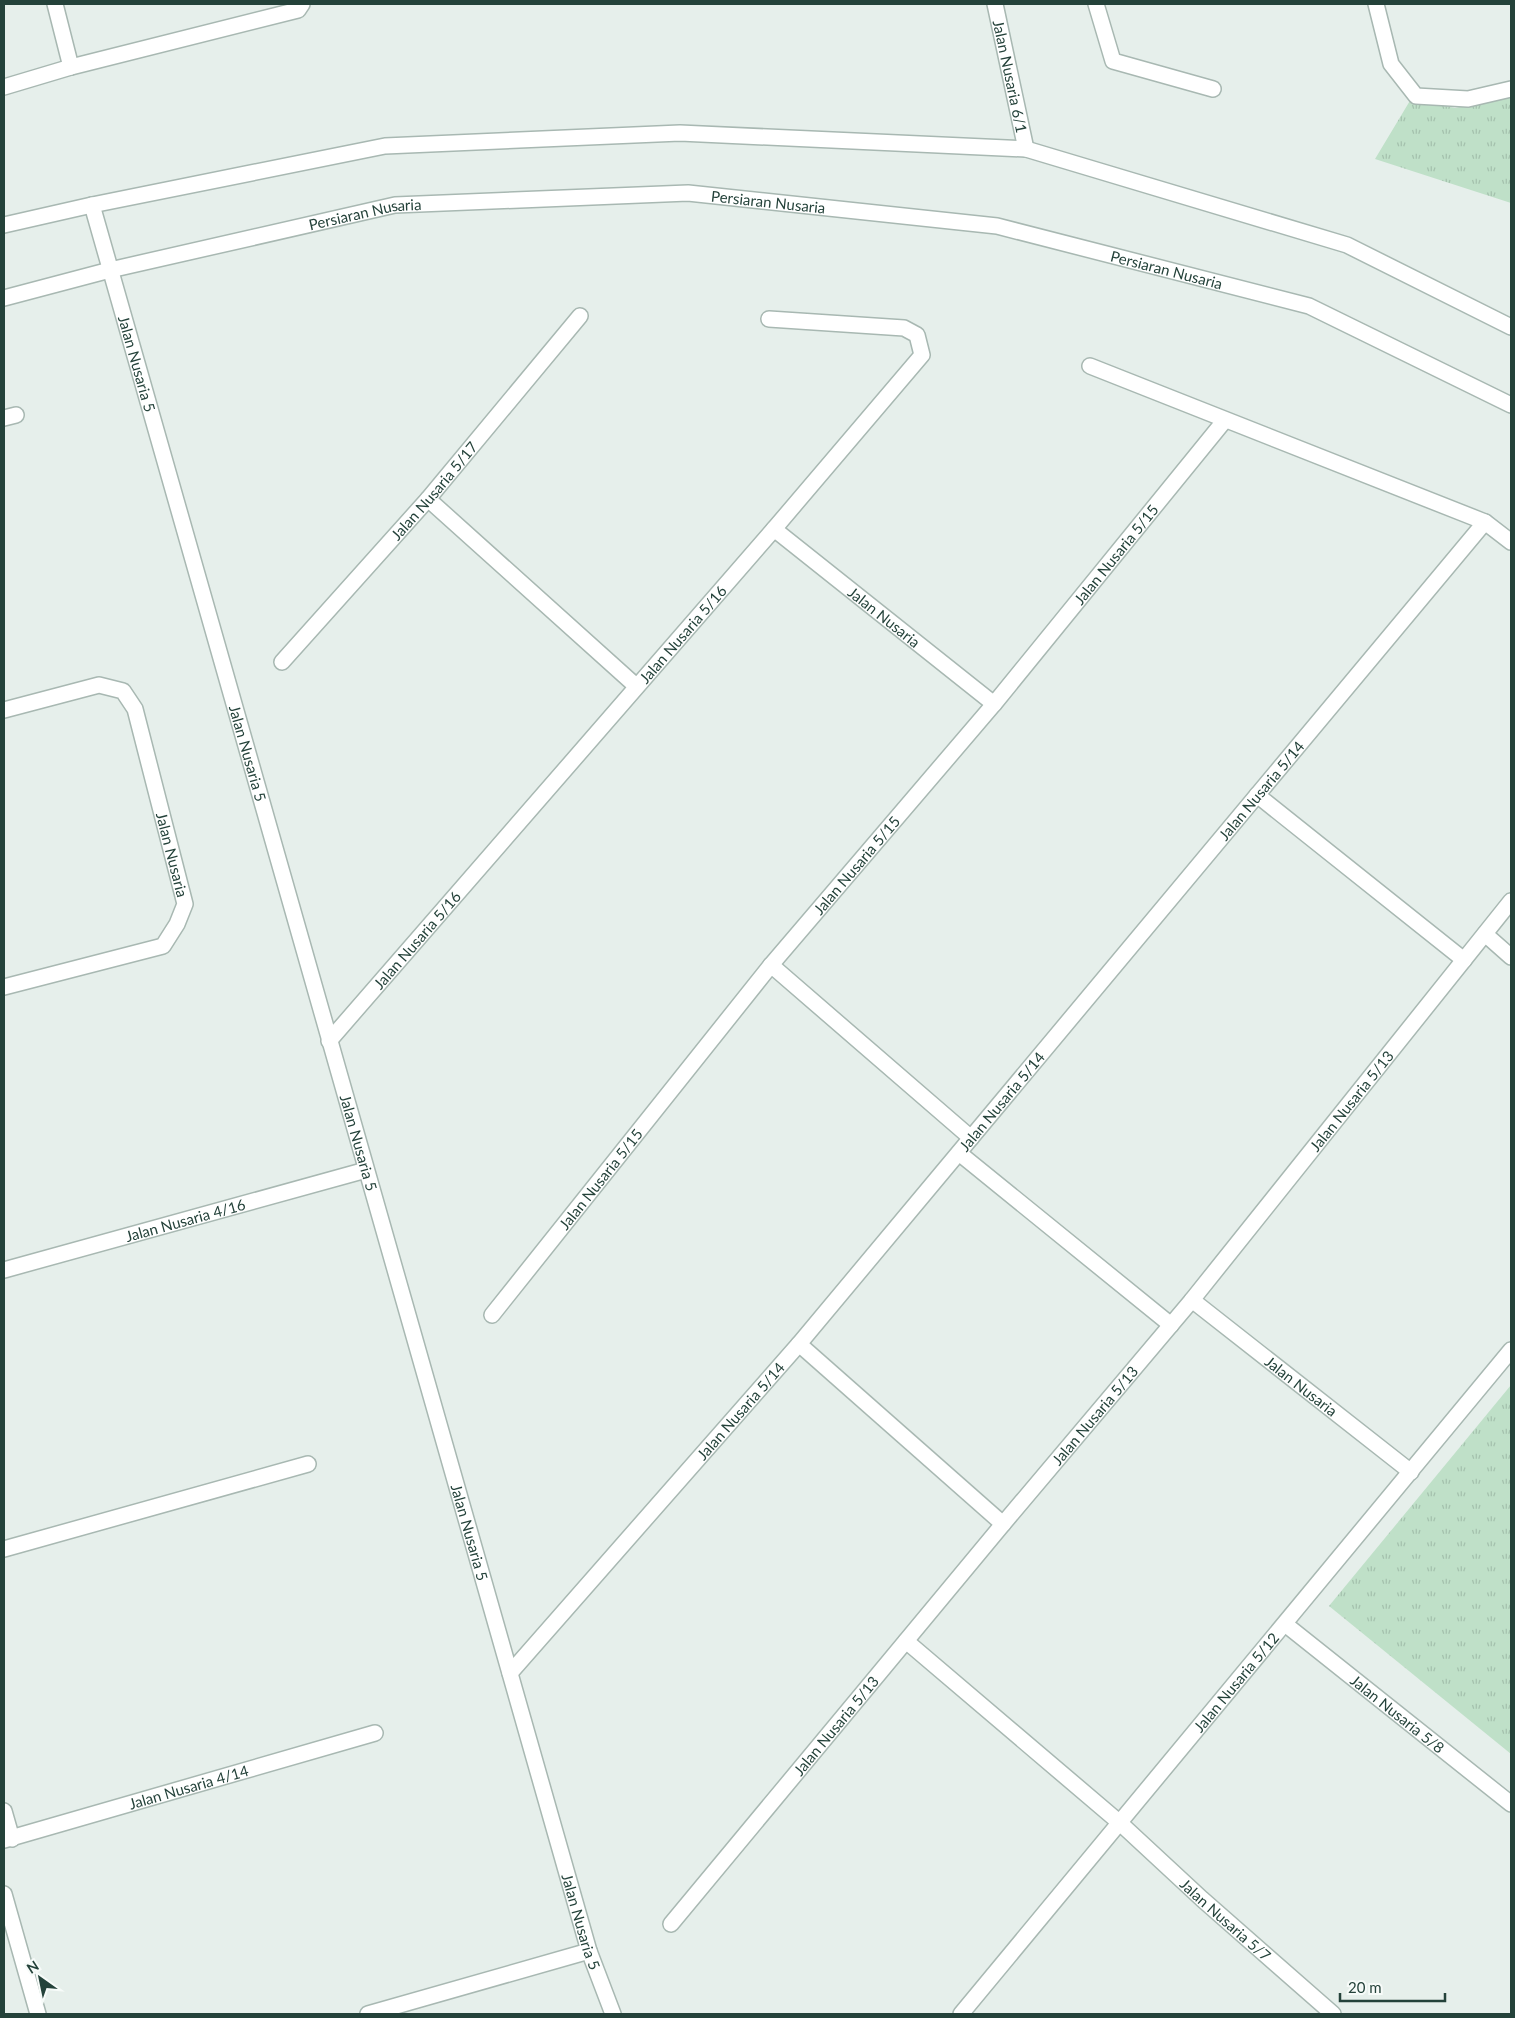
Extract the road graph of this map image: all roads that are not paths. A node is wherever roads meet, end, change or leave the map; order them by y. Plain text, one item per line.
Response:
1 (55, 4) edge
2 (995, 4) edge
3 (1096, 4) edge
4 (1376, 4) edge
5 (300, 7) edge
6 (71, 67) junction
7 (4, 87) edge
8 (1213, 89) dead end
9 (1511, 89) edge
10 (1026, 150) junction
11 (92, 205) junction
12 (4, 225) edge
13 (110, 270) junction
14 (4, 298) edge
15 (580, 316) dead end
16 (769, 319) dead end
17 (1511, 328) edge
18 (1090, 366) dead end
19 (1511, 405) edge
20 (1225, 420) junction
21 (428, 499) junction
22 (1485, 522) junction
23 (774, 529) junction
24 (1511, 542) edge
25 (282, 662) dead end
26 (636, 686) junction
27 (994, 704) junction
28 (4, 710) edge
29 (1257, 795) junction
30 (1511, 901) edge
31 (1485, 934) junction
32 (1511, 957) edge
33 (1464, 960) junction
34 (771, 965) junction
35 (4, 987) edge
36 (329, 1040) junction
37 (971, 1138) junction
38 (959, 1152) junction
39 (366, 1170) junction
40 (4, 1270) edge
41 (1192, 1300) junction
42 (492, 1316) dead end
43 (1171, 1325) junction
44 (799, 1344) junction
45 (1511, 1350) edge
46 (308, 1464) dead end
47 (1411, 1472) junction
48 (1003, 1524) junction
49 (4, 1549) edge
50 (1285, 1624) junction
51 (906, 1641) junction
52 (510, 1673) junction
53 (375, 1733) dead end
54 (1511, 1804) edge
55 (4, 1812) edge
56 (1120, 1823) junction
57 (8, 1840) edge
58 (4, 1894) edge
59 (671, 1924) dead end
60 (589, 1951) junction
61 (1325, 2012) edge
62 (38, 2014) edge
63 (368, 2014) edge
64 (613, 2014) edge
65 (961, 2014) edge

1 - 6 street
2 - 10 street, Jalan Nusaria 6/1
3 - 8 street
4 - 9 street
5 - 6 street
6 - 7 street
10 - 11 street
10 - 17 street
11 - 12 street
11 - 13 street
13 - 14 street, Persiaran Nusaria
13 - 19 street, Persiaran Nusaria
13 - 36 street, Jalan Nusaria 5
15 - 21 street, Jalan Nusaria 5/17
16 - 23 street, Jalan Nusaria 5/16
18 - 20 street
20 - 22 street
20 - 27 street, Jalan Nusaria 5/15
21 - 25 street, Jalan Nusaria 5/17
21 - 26 street
22 - 24 street
22 - 29 street, Jalan Nusaria 5/14
23 - 26 street, Jalan Nusaria 5/16
23 - 27 street, Jalan Nusaria
26 - 36 street, Jalan Nusaria 5/16
27 - 34 street, Jalan Nusaria 5/15
28 - 35 street, Jalan Nusaria
29 - 33 street
29 - 37 street, Jalan Nusaria 5/14
30 - 31 street, Jalan Nusaria 5/13
31 - 32 street
31 - 33 street, Jalan Nusaria 5/13
33 - 41 street, Jalan Nusaria 5/13
34 - 37 street
34 - 42 street, Jalan Nusaria 5/15
36 - 39 street, Jalan Nusaria 5
37 - 38 street, Jalan Nusaria 5/14
38 - 43 street
38 - 44 street, Jalan Nusaria 5/14
39 - 40 street, Jalan Nusaria 4/16
39 - 52 street, Jalan Nusaria 5
41 - 43 street, Jalan Nusaria 5/13
41 - 47 street, Jalan Nusaria
43 - 48 street, Jalan Nusaria 5/13
44 - 48 street
44 - 52 street, Jalan Nusaria 5/14
45 - 47 street, Jalan Nusaria 5/12
46 - 49 street
47 - 50 street, Jalan Nusaria 5/12
48 - 51 street, Jalan Nusaria 5/13
50 - 54 street, Jalan Nusaria 5/8
50 - 56 street, Jalan Nusaria 5/12
51 - 56 street, Jalan Nusaria 5/7
51 - 59 street, Jalan Nusaria 5/13
52 - 60 street, Jalan Nusaria 5
53 - 57 street, Jalan Nusaria 4/14
55 - 57 street
56 - 61 street, Jalan Nusaria 5/7
56 - 65 street, Jalan Nusaria 5/12
58 - 62 street
60 - 63 street
60 - 64 street, Jalan Nusaria 5

